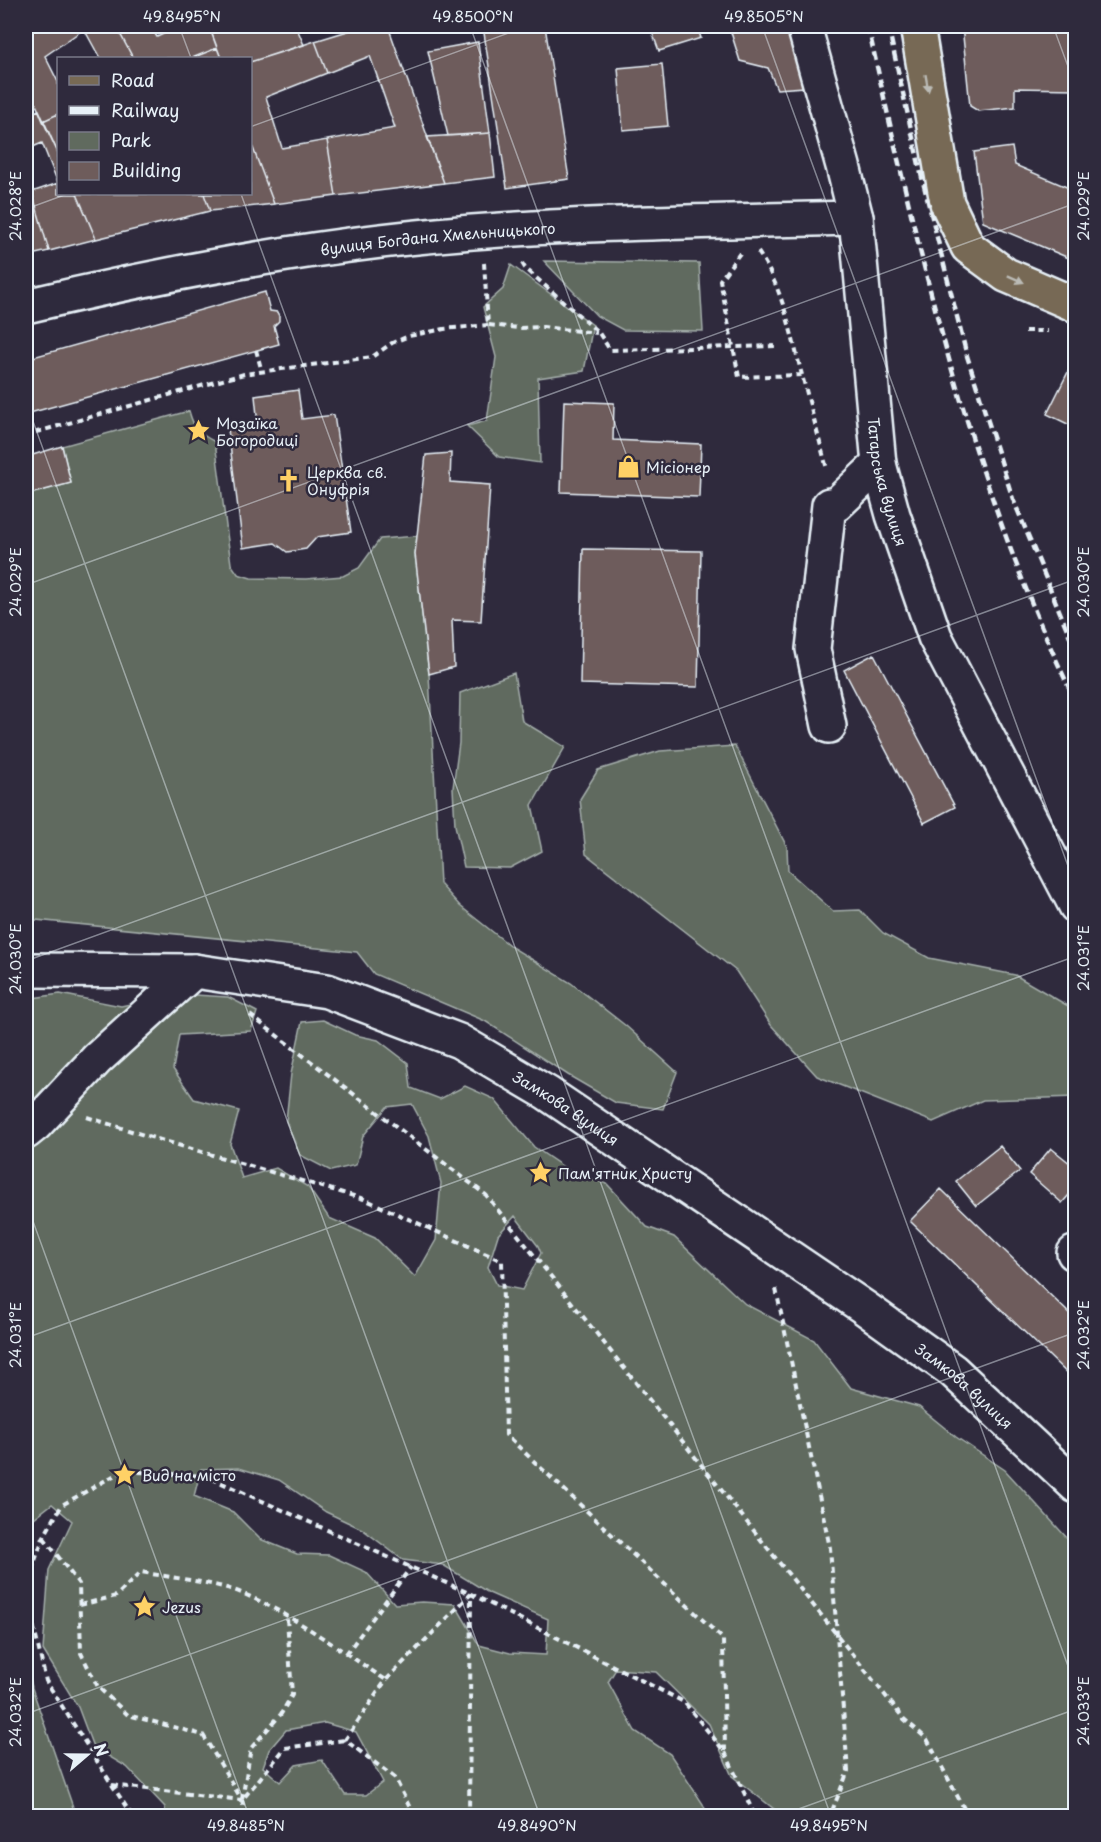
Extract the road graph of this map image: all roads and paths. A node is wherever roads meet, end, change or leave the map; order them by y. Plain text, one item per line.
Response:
1 (804, 26) edge
2 (917, 26) edge
3 (856, 218) junction
4 (743, 248) dead end
5 (756, 249) dead end
6 (520, 258) dead end
7 (484, 261) dead end
8 (1076, 305) edge
9 (26, 306) edge
10 (488, 325) junction
11 (599, 333) junction
12 (778, 346) dead end
13 (734, 348) junction
14 (256, 350) dead end
15 (262, 372) junction
16 (802, 375) junction
17 (26, 435) edge
18 (879, 464) junction
19 (837, 504) junction
20 (829, 726) dead end
21 (1076, 906) edge
22 (26, 970) edge
23 (194, 971) junction
24 (250, 1015) dead end
25 (52, 1106) junction
26 (26, 1132) edge
27 (765, 1238) junction
28 (1076, 1486) edge
29 (43, 1538) junction
30 (411, 1567) junction
31 (471, 1593) junction
32 (80, 1605) junction
33 (287, 1617) junction
34 (837, 1635) junction
35 (346, 1654) junction
36 (386, 1680) junction
37 (345, 1740) junction
38 (724, 1752) junction
39 (112, 1785) junction
40 (242, 1800) junction
41 (132, 1816) edge
42 (245, 1816) edge
43 (414, 1816) edge
44 (469, 1816) edge
45 (755, 1816) edge
46 (830, 1816) edge
47 (968, 1816) edge

1 - 3 street, Татарська вулиця
2 -> 8 main road
3 - 9 street, вулиця Богдана Хмельницького
3 - 18 street, Татарська вулиця
4 - 13 path
5 - 16 path
6 - 11 path
7 - 10 path
10 - 11 path
10 - 15 path
11 - 13 path
12 - 13 path
13 - 16 path
14 - 15 path
15 - 17 path
16 - 19 path
18 - 19 street
18 - 21 street, Татарська вулиця
19 - 20 street
22 - 23 street, Замкова вулиця
23 - 25 street
23 - 27 street, Замкова вулиця
24 - 34 path
25 - 26 street
25 - 38 path
27 - 28 street, Замкова вулиця
27 - 34 path
29 - 30 path
29 - 32 path
29 - 39 path
30 - 31 path
30 - 35 path
31 - 36 path
31 - 38 path
31 - 44 path
32 - 33 path
32 - 40 path
33 - 35 path
33 - 40 path
34 - 46 path
34 - 47 path
35 - 36 path
36 - 37 path
37 - 40 path
37 - 43 path
38 - 45 path
39 - 40 path
39 - 41 path
40 - 42 path

